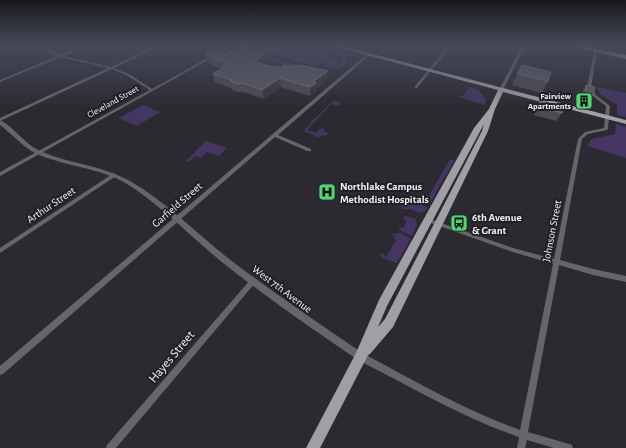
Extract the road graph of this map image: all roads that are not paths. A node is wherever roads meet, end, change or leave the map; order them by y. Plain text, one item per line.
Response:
1 (36, 66) edge
2 (102, 66) edge
3 (115, 66) edge
4 (196, 66) edge
5 (355, 66) edge
6 (410, 66) edge
7 (433, 66) edge
8 (513, 66) edge
9 (593, 66) edge
10 (111, 68) junction
11 (429, 71) junction
12 (0, 81) edge
13 (416, 87) dead end
14 (152, 90) junction
15 (501, 90) junction
16 (492, 109) junction
17 (608, 117) junction
18 (0, 121) edge
19 (626, 122) edge
20 (274, 135) junction
21 (309, 150) dead end
22 (39, 152) junction
23 (463, 153) junction
24 (472, 156) junction
25 (0, 174) edge
26 (114, 175) junction
27 (175, 219) junction
28 (427, 220) junction
29 (439, 223) junction
30 (0, 251) edge
31 (556, 262) junction
32 (626, 279) edge
33 (253, 281) junction
34 (361, 357) junction
35 (0, 371) edge
36 (523, 435) junction
37 (110, 448) edge
38 (314, 448) edge
39 (520, 448) edge
40 (569, 448) edge

1 - 12 street
2 - 10 street
3 - 10 street
4 - 14 street, Cleveland Street
5 - 20 street, Garfield Street
6 - 11 main road
7 - 11 street
8 - 15 street
9 - 17 street
10 - 14 street
10 - 18 street
11 - 13 street
11 - 15 main road
14 - 22 street, Cleveland Street
15 - 16 main road
15 - 17 main road
16 - 23 main road
16 - 24 main road
17 - 19 main road
17 - 31 street, Johnson Street
18 - 22 street, West 7th Avenue
20 - 21 street
20 - 27 street, Garfield Street
22 - 25 street, Cleveland Street
22 - 26 street, West 7th Avenue
23 - 24 main road
23 - 28 main road
24 - 29 main road
26 - 27 street, West 7th Avenue
26 - 30 street, Arthur Street
27 - 33 street, West 7th Avenue
27 - 35 street, Garfield Street
28 - 29 street
28 - 34 main road
29 - 31 street
29 - 34 main road
31 - 32 street
31 - 36 street, Johnson Street
33 - 34 street, West 7th Avenue
33 - 37 street, Hayes Street
34 - 36 street, West 7th Avenue
34 - 38 main road
36 - 39 street, Johnson Street
36 - 40 street, West 7th Avenue

